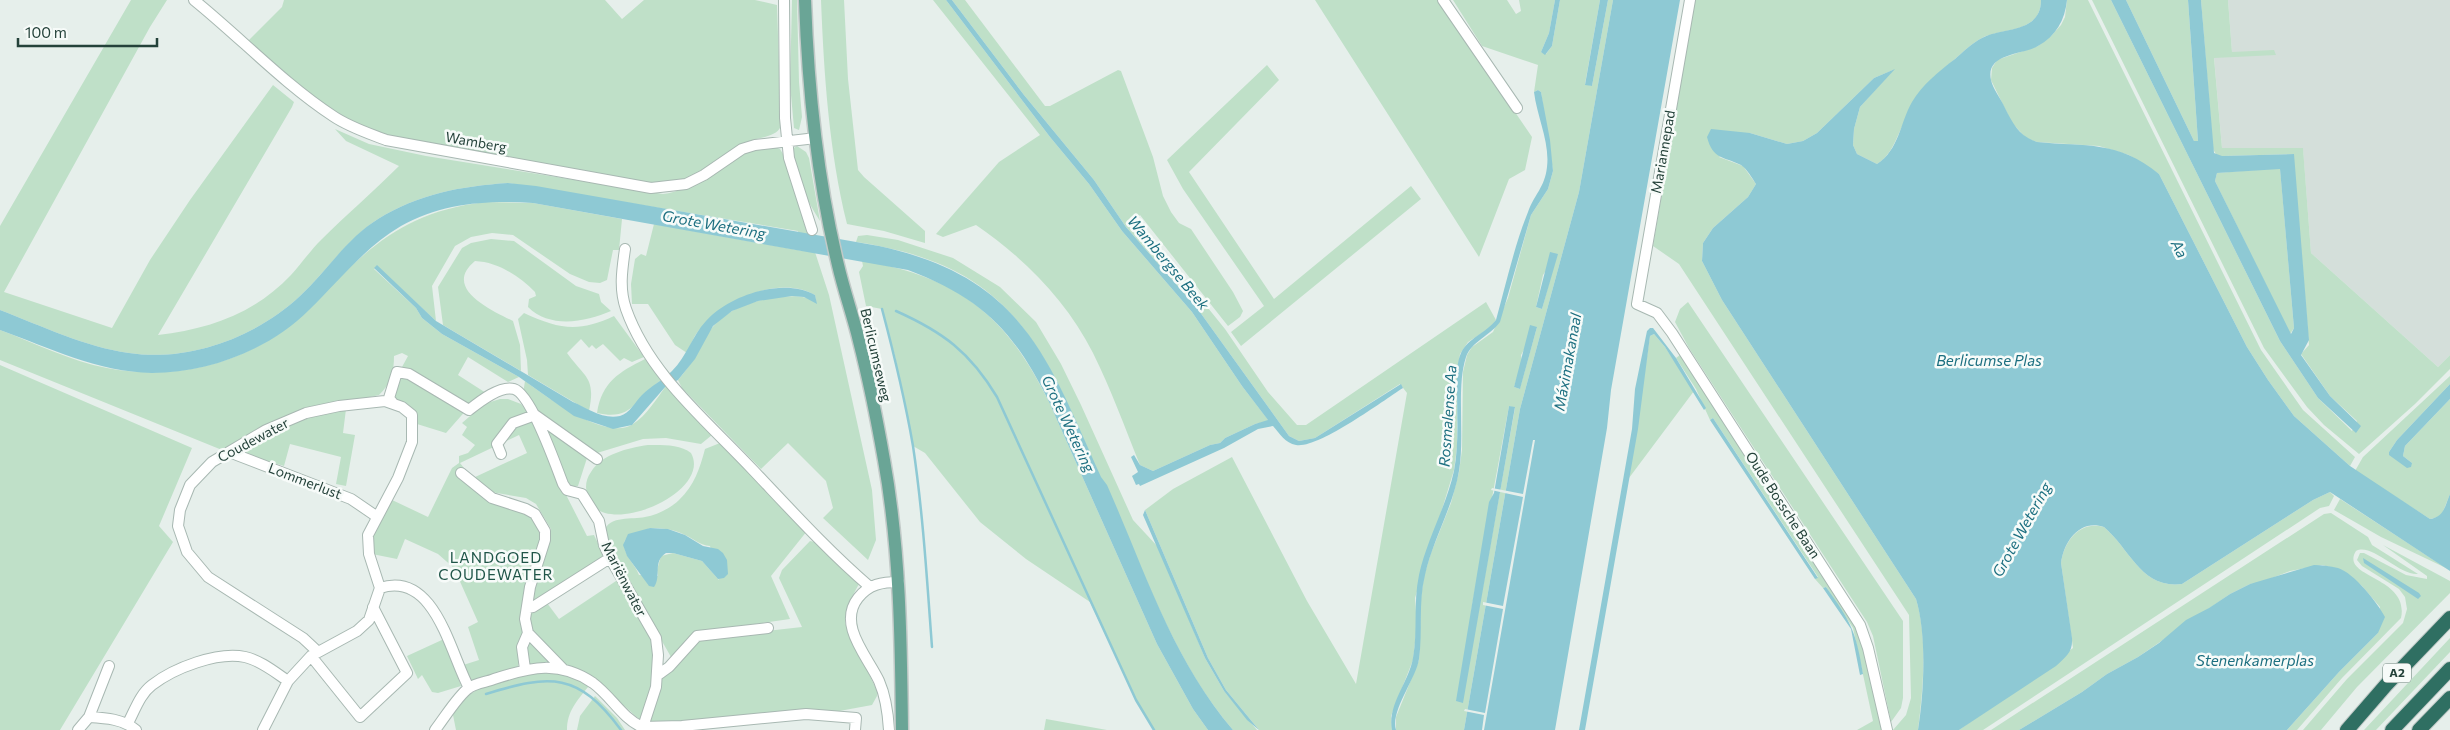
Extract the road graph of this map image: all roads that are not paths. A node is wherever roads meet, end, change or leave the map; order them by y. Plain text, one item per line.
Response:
1 (194, 0) edge
2 (784, 0) edge
3 (805, 0) edge
4 (1443, 0) edge
5 (1690, 0) edge
6 (1517, 108) dead end
7 (816, 138) junction
8 (788, 141) junction
9 (812, 230) dead end
10 (626, 249) dead end
11 (1637, 304) joint
12 (393, 404) junction
13 (535, 416) junction
14 (229, 452) junction
15 (501, 454) dead end
16 (598, 459) dead end
17 (461, 474) dead end
18 (376, 516) junction
19 (610, 558) junction
20 (899, 582) junction
21 (870, 587) junction
22 (380, 588) junction
23 (373, 607) junction
24 (527, 608) junction
25 (2450, 618) edge
26 (768, 628) dead end
27 (528, 634) junction
28 (315, 654) junction
29 (109, 666) dead end
30 (525, 669) junction
31 (564, 669) junction
32 (2450, 669) edge
33 (658, 675) junction
34 (288, 681) junction
35 (469, 688) junction
36 (2450, 698) edge
37 (89, 717) junction
38 (132, 727) edge
39 (642, 728) edge
40 (78, 730) edge
41 (263, 730) edge
42 (435, 730) edge
43 (855, 730) edge
44 (889, 730) edge
45 (902, 730) edge
46 (1887, 730) edge
47 (2347, 730) edge
48 (2392, 730) edge
49 (2419, 730) edge

1 - 8 street, Wamberg
2 - 8 street
3 - 7 main road
4 - 6 street
5 - 11 street, Mariannepad
7 - 8 street, Wamberg
7 - 20 main road, Berlicumseweg
8 - 9 street
10 - 21 street
11 - 46 street, Oude Bossche Baan
12 - 13 street, Mariënwater
12 - 14 street, Coudewater
12 - 18 street
13 - 15 street
13 - 16 street
13 - 19 street, Mariënwater
14 - 18 street, Lommerlust
14 - 28 street, Coudewater
17 - 24 street
18 - 22 street
19 - 24 street
19 - 33 street, Mariënwater
20 - 21 street
20 - 45 main road, Berlicumseweg
21 - 44 street
22 - 23 street
22 - 35 street
23 - 28 street
23 - 28 street, Coudewater
24 - 27 street
25 - 47 highway, A2
26 - 33 street
27 - 30 street
27 - 31 street
28 - 34 street
29 - 37 street
30 - 31 street
30 - 35 street
31 - 39 street
32 - 48 highway, A2
33 - 39 street, Mariënwater
34 - 38 street
34 - 41 street
35 - 42 street
36 - 49 highway
37 - 38 street
37 - 40 street
39 - 43 street

